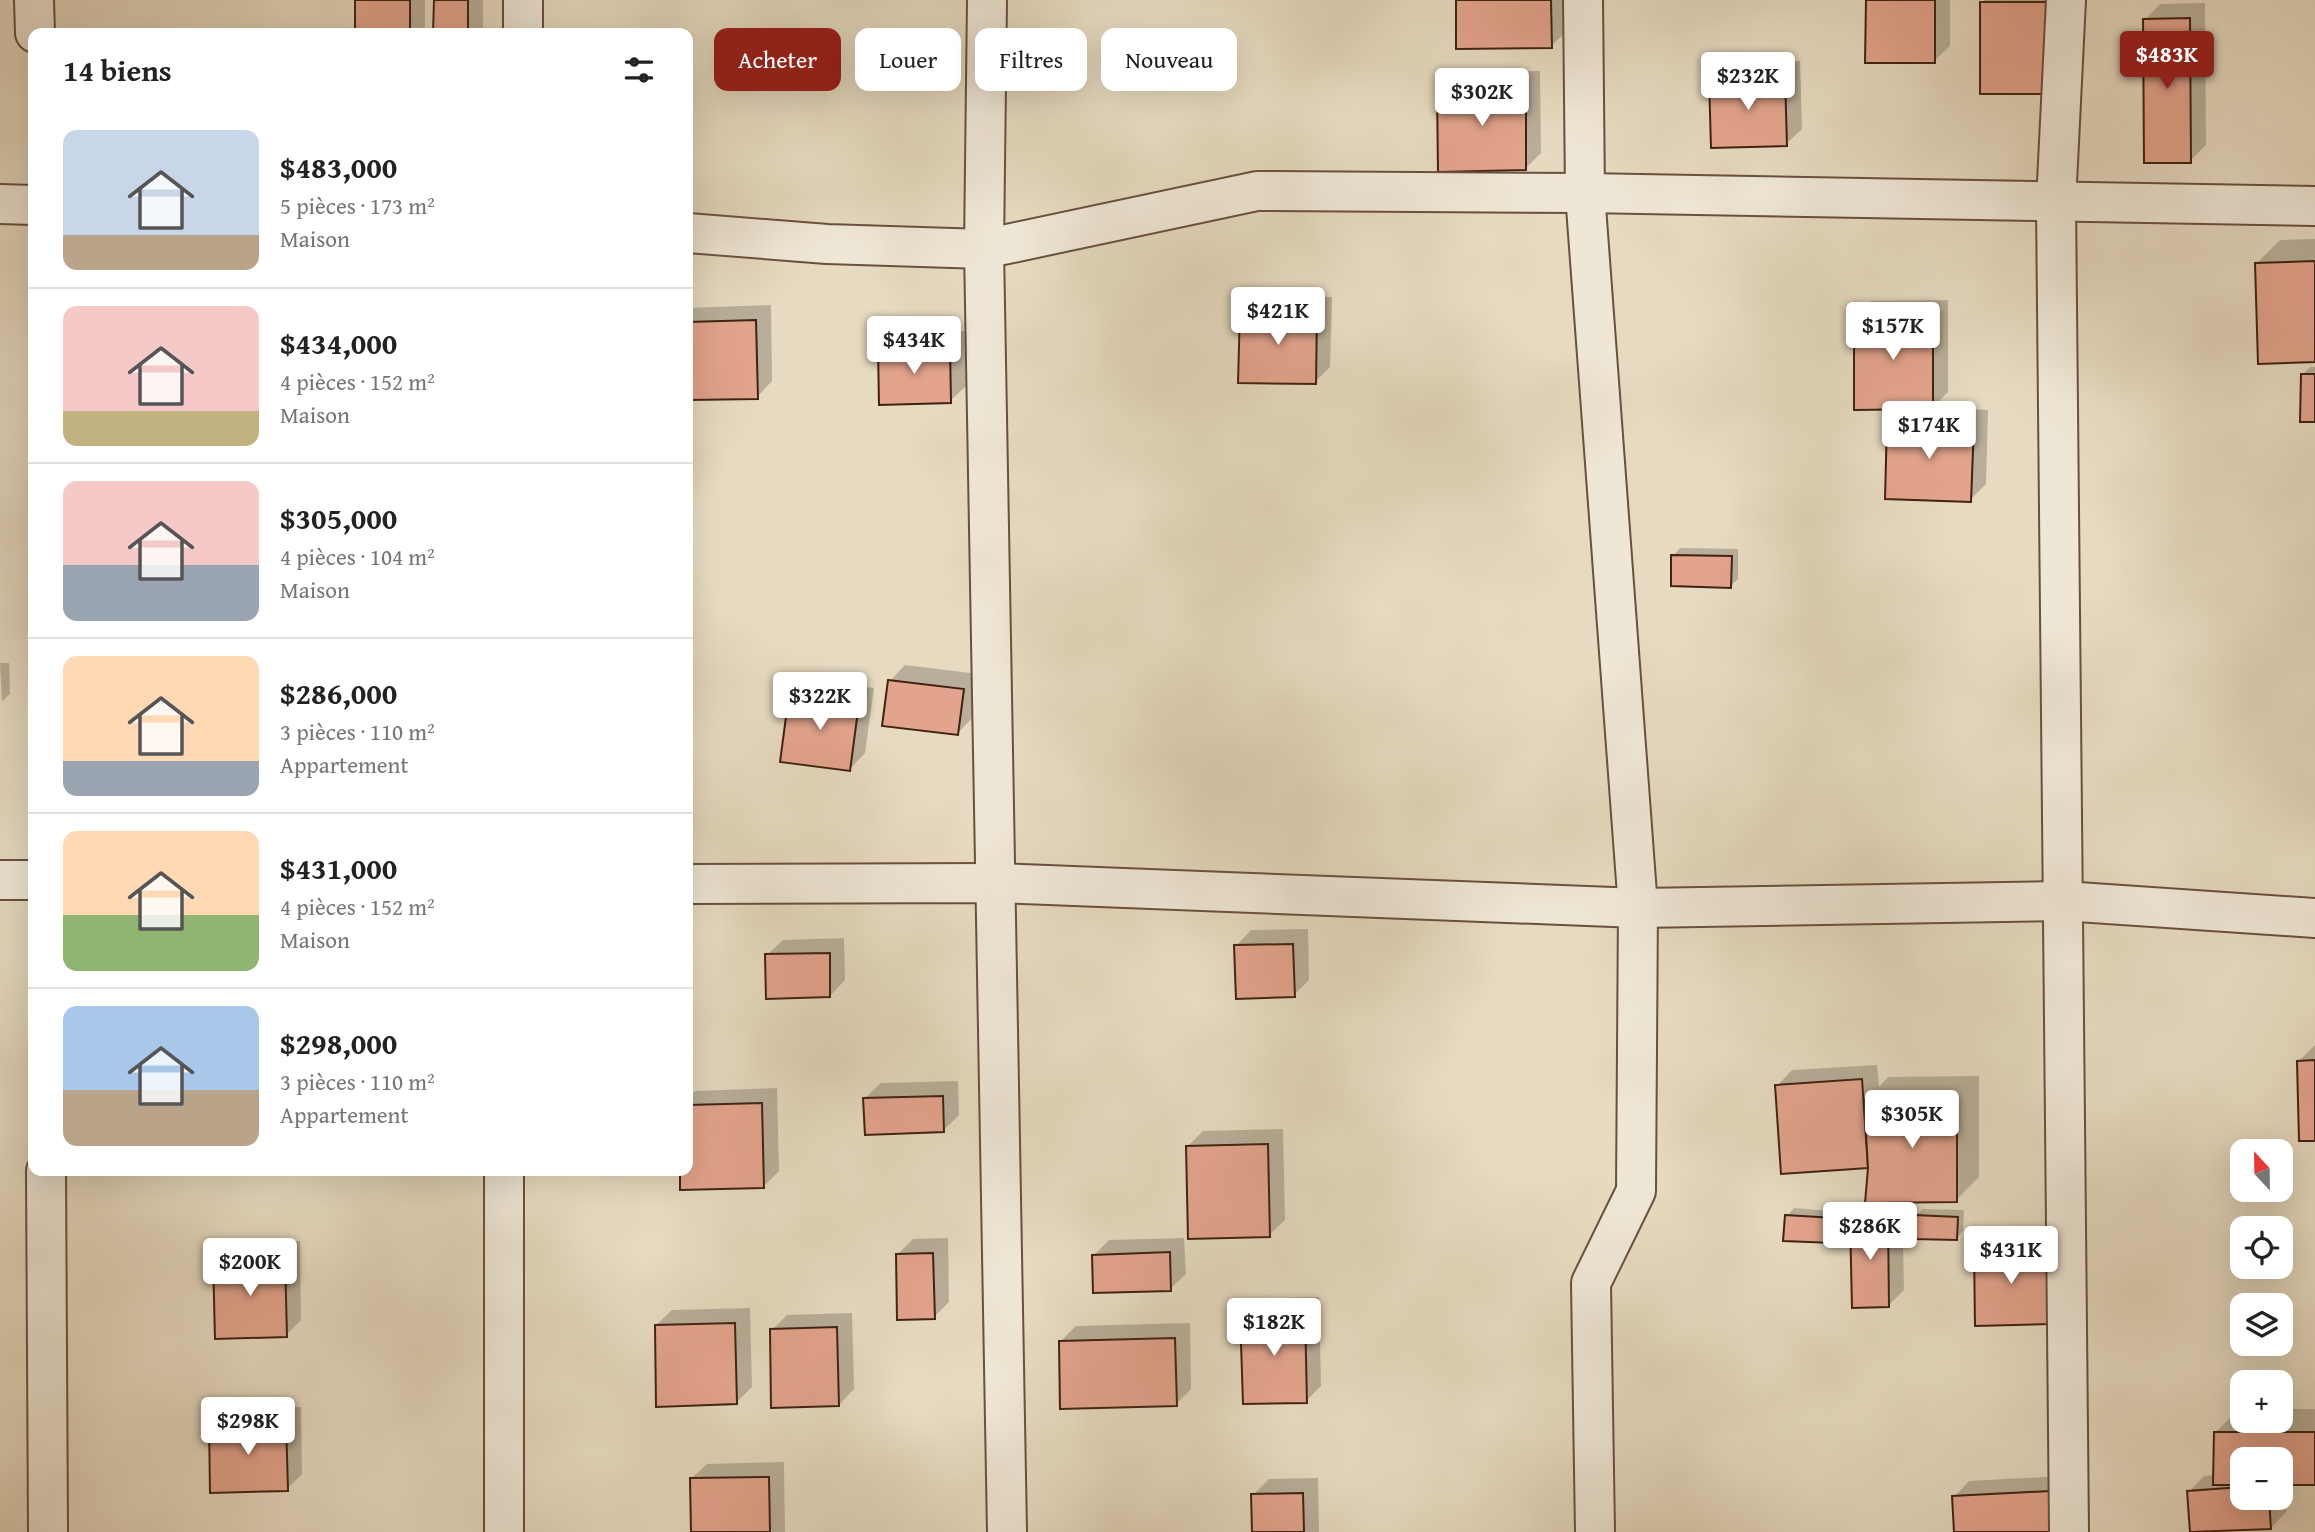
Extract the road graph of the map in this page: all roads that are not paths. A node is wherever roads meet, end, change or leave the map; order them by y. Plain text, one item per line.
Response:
1 (34, 0) edge
2 (523, 0) edge
3 (987, 0) edge
4 (1583, 0) edge
5 (2066, 0) edge
6 (34, 28) edge
7 (523, 28) edge
8 (1585, 193) junction
9 (2056, 202) junction
10 (0, 204) edge
11 (28, 205) edge
12 (2315, 206) edge
13 (693, 233) edge
14 (984, 249) junction
15 (0, 880) edge
16 (28, 880) edge
17 (996, 883) junction
18 (693, 884) edge
19 (2063, 901) junction
20 (1639, 908) junction
21 (2315, 918) edge
22 (46, 1176) edge
23 (504, 1176) edge
24 (48, 1532) edge
25 (504, 1532) edge
26 (1007, 1532) edge
27 (1595, 1532) edge
28 (2069, 1532) edge

1 - 6 street
2 - 7 street
3 - 14 street
4 - 8 street
5 - 9 street
8 - 9 street
8 - 14 street
8 - 20 street
9 - 12 street
9 - 19 street
10 - 11 street
13 - 14 street
14 - 17 street
15 - 16 street
17 - 18 street
17 - 20 street
17 - 26 street
19 - 20 street
19 - 21 street
19 - 28 street
20 - 27 street
22 - 24 street
23 - 25 street

